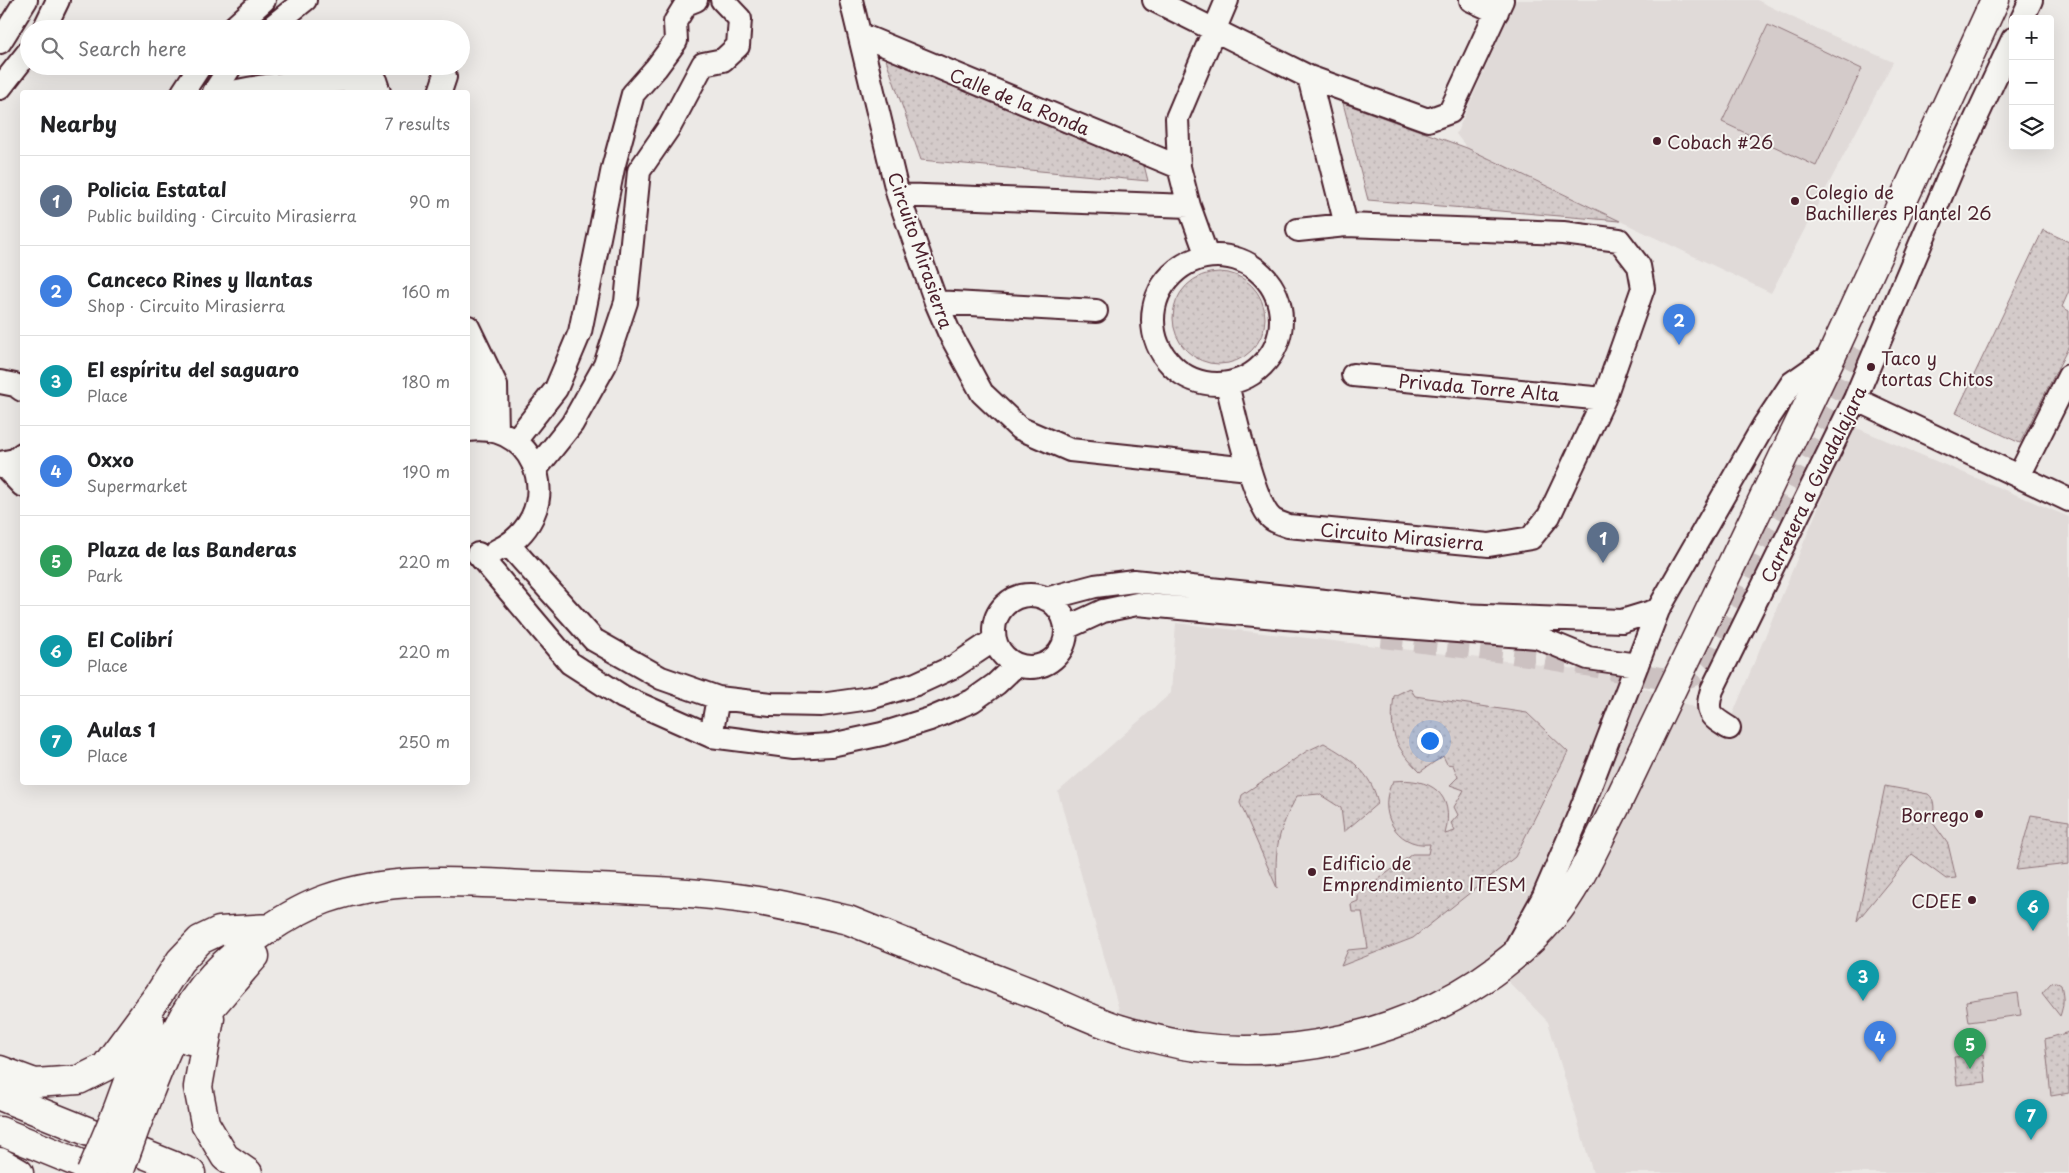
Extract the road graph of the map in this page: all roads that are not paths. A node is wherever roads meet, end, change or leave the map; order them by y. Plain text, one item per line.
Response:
1 (26, 0) edge
2 (58, 0) edge
3 (264, 0) edge
4 (305, 0) edge
5 (696, 0) edge
6 (722, 0) edge
7 (851, 0) edge
8 (1154, 0) edge
9 (1227, 0) edge
10 (1471, 0) edge
11 (1995, 0) edge
12 (2031, 0) edge
13 (1500, 6) edge
14 (2024, 15) edge
15 (48, 20) edge
16 (242, 20) edge
17 (280, 20) edge
18 (1213, 29) junction
19 (861, 35) junction
20 (0, 42) edge
21 (2009, 48) edge
22 (20, 62) edge
23 (194, 75) edge
24 (225, 75) edge
25 (445, 75) edge
26 (1310, 77) junction
27 (0, 88) edge
28 (184, 90) edge
29 (215, 90) edge
30 (243, 90) edge
31 (378, 90) edge
32 (441, 90) edge
33 (1179, 167) junction
34 (612, 168) junction
35 (639, 171) junction
36 (898, 195) junction
37 (1189, 206) junction
38 (1346, 225) junction
39 (1298, 230) dead end
40 (1207, 256) junction
41 (936, 302) junction
42 (1895, 306) junction
43 (1096, 311) dead end
44 (470, 331) edge
45 (1865, 347) tunnel mouth
46 (1832, 355) junction
47 (470, 356) edge
48 (1353, 375) dead end
49 (2069, 376) edge
50 (0, 382) edge
51 (1227, 384) junction
52 (20, 389) edge
53 (1604, 399) junction
54 (1855, 399) junction
55 (490, 433) edge
56 (20, 456) edge
57 (1, 463) edge
58 (536, 469) junction
59 (1249, 469) junction
60 (2019, 476) junction
61 (20, 483) edge
62 (2069, 500) edge
63 (509, 545) junction
64 (473, 553) edge
65 (1134, 580) junction
66 (1046, 599) junction
67 (1137, 604) junction
68 (1658, 610) junction
69 (1286, 618) junction
70 (1066, 628) junction
71 (1382, 637) tunnel mouth
72 (994, 640) junction
73 (1016, 665) junction
74 (1637, 665) junction
75 (916, 684) junction
76 (718, 698) junction
77 (930, 719) junction
78 (1729, 728) dead end
79 (711, 736) junction
80 (278, 924) junction
81 (1510, 959) junction
82 (159, 994) junction
83 (212, 1006) junction
84 (0, 1070) edge
85 (0, 1096) edge
86 (135, 1120) junction
87 (0, 1131) edge
88 (0, 1162) edge
89 (19, 1173) edge
90 (92, 1173) edge
91 (103, 1173) edge
92 (119, 1173) edge
93 (133, 1173) edge
94 (191, 1173) edge
95 (248, 1173) edge

1 - 20 street
2 - 15 street
3 - 16 street
4 - 17 street
5 - 34 street
6 - 35 street
7 - 19 street, Circuito Mirasierra
8 - 18 street
9 - 18 street
10 - 13 street
11 - 46 main road
12 - 14 street
13 - 26 street
18 - 26 street
18 - 33 street
19 - 33 street, Calle de la Ronda
19 - 36 street, Circuito Mirasierra
21 - 42 street, Carretera a Guadalajara
22 - 27 street
23 - 28 street
24 - 29 street
25 - 32 street
26 - 38 street
30 - 31 street
33 - 37 street
34 - 35 street
34 - 55 street
35 - 58 street
36 - 37 street
36 - 41 street, Circuito Mirasierra
37 - 40 street
38 - 39 street, Circuito Mirasierra
38 - 53 street, Circuito Mirasierra
40 - 51 street
40 - 51 street
41 - 43 street
41 - 59 street, Circuito Mirasierra
42 - 45 street
42 - 54 street, Carretera a Guadalajara
44 - 55 street
46 - 68 street
46 - 81 main road
47 - 55 street
48 - 53 street, Privada Torre Alta
49 - 60 street
50 - 52 street
51 - 59 street
53 - 59 street, Circuito Mirasierra
54 - 60 street
54 - 78 street, Carretera a Guadalajara
55 - 58 street
56 - 57 street
57 - 61 street
58 - 63 street
60 - 62 street
63 - 64 street
63 - 76 street
64 - 79 street
65 - 66 street
65 - 67 street
65 - 68 street
66 - 70 street
66 - 72 street
67 - 69 street
67 - 70 street
68 - 74 street
69 - 71 street
69 - 74 street
70 - 73 street
72 - 73 street
72 - 75 street
73 - 77 street
74 - 81 street
75 - 76 street
75 - 77 street
76 - 79 street
77 - 79 street
80 - 81 main road
80 - 82 main road
80 - 83 main road
80 - 86 main road
82 - 84 main road
82 - 86 main road
83 - 86 main road
83 - 95 main road
85 - 94 main road
86 - 90 main road, bridge
86 - 92 main road, bridge
86 - 93 main road
87 - 91 main road
88 - 89 main road

